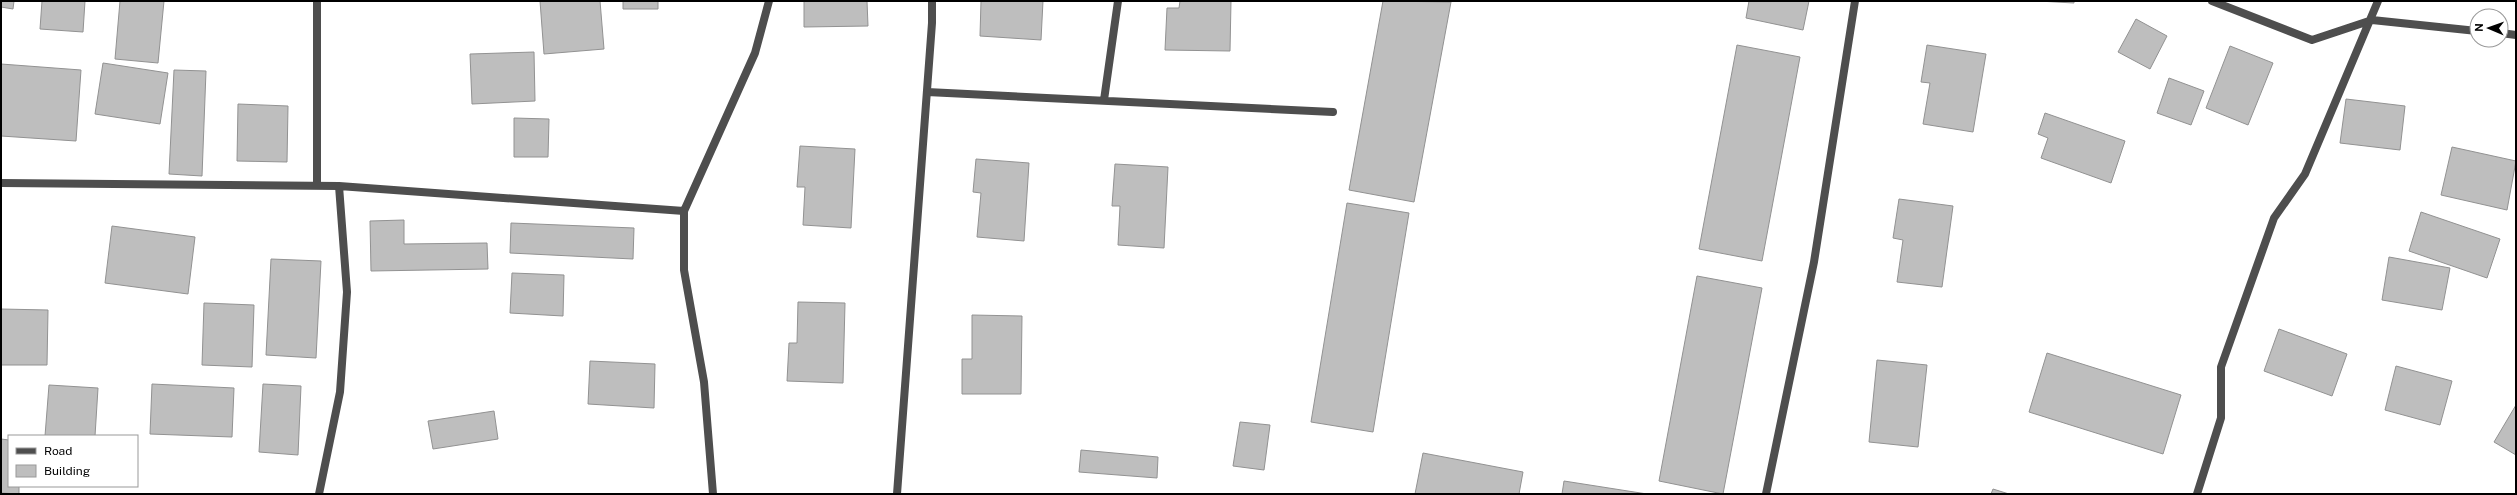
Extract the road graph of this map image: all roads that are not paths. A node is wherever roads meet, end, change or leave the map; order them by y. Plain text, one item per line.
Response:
1 (317, 1) edge
2 (769, 1) edge
3 (932, 1) edge
4 (1118, 1) edge
5 (1855, 1) edge
6 (2212, 1) edge
7 (2378, 1) edge
8 (2372, 20) junction
9 (2469, 30) edge
10 (927, 92) junction
11 (1104, 100) junction
12 (1333, 112) dead end
13 (1, 183) edge
14 (317, 186) junction
15 (339, 186) junction
16 (684, 211) junction
17 (319, 494) edge
18 (713, 494) edge
19 (897, 494) edge
20 (1766, 494) edge
21 (2197, 494) edge

1 - 14 street
2 - 16 street
3 - 10 street
4 - 11 street
5 - 20 street
6 - 8 street
7 - 8 street
8 - 9 street
8 - 21 street
10 - 11 street
10 - 19 street
11 - 12 street
13 - 14 street
14 - 15 street
15 - 16 street
15 - 17 street
16 - 18 street

